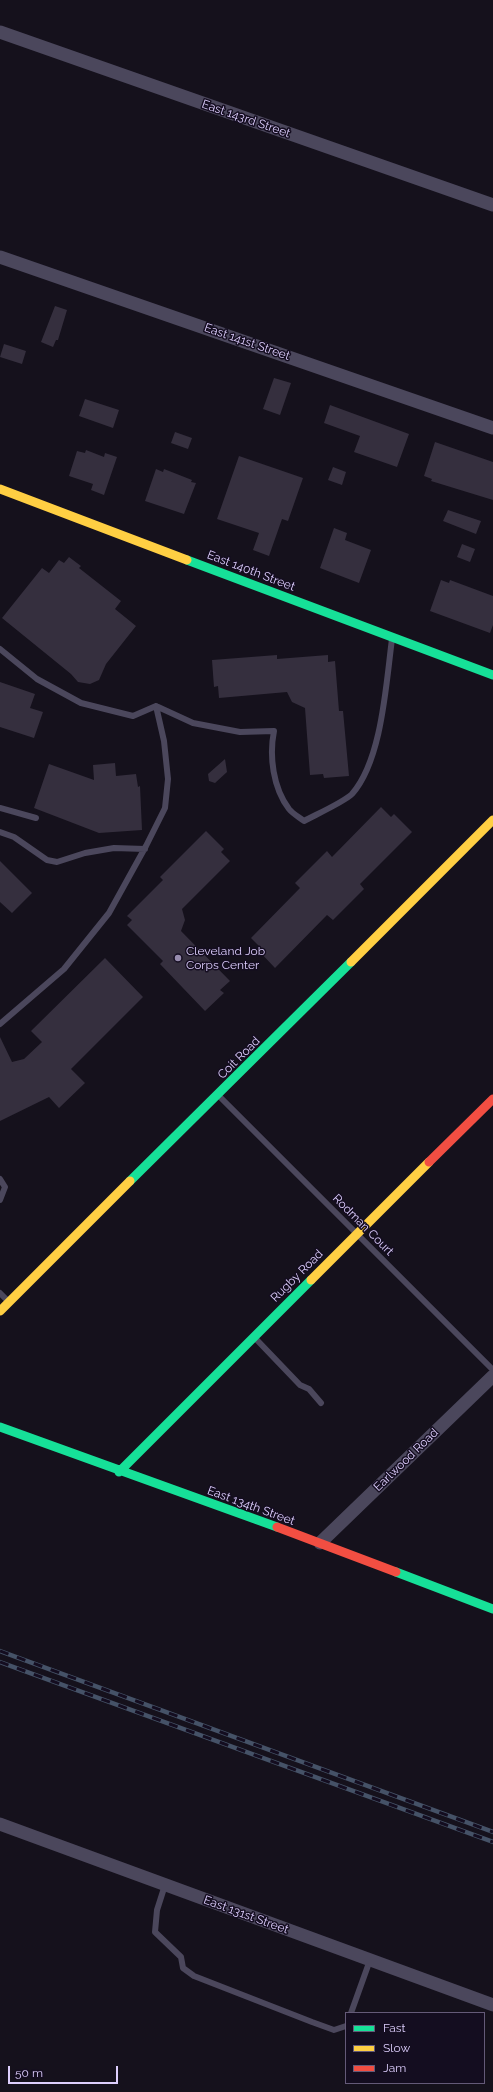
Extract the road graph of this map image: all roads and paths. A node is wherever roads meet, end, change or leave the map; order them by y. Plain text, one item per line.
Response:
1 (0, 32) edge
2 (493, 205) edge
3 (0, 257) edge
4 (493, 428) edge
5 (1, 492) edge
6 (393, 637) junction
7 (0, 649) edge
8 (493, 675) edge
9 (156, 706) junction
10 (0, 808) edge
11 (36, 818) dead end
12 (493, 820) edge
13 (0, 832) edge
14 (145, 850) junction
15 (0, 1024) edge
16 (218, 1095) junction
17 (493, 1099) edge
18 (0, 1179) edge
19 (0, 1200) edge
20 (357, 1234) junction
21 (0, 1293) edge
22 (9, 1302) junction
23 (0, 1311) edge
24 (254, 1337) junction
25 (493, 1370) edge
26 (493, 1376) edge
27 (321, 1402) dead end
28 (0, 1428) edge
29 (119, 1472) junction
30 (320, 1543) junction
31 (493, 1609) edge
32 (0, 1824) edge
33 (165, 1885) junction
34 (370, 1960) junction
35 (493, 2005) edge
36 (351, 2012) edge
37 (345, 2026) edge

1 - 2 street, East 143rd Street
3 - 4 street, East 141st Street
5 - 6 street, East 140th Street
6 - 8 street, East 140th Street
6 - 9 lane
7 - 9 lane
9 - 14 lane
10 - 11 lane
12 - 16 street, Coit Road
13 - 14 lane
14 - 15 lane
16 - 20 lane, Rodman Court
16 - 22 street, Coit Road
17 - 20 street, Rugby Road
18 - 19 lane
20 - 24 street, Rugby Road
20 - 25 lane, Rodman Court
21 - 22 lane
22 - 23 street, Coit Road
24 - 27 lane
24 - 29 street, Rugby Road
26 - 30 street, Earlwood Road
28 - 29 street, East 134th Street
29 - 30 street, East 134th Street
30 - 31 street, East 134th Street
32 - 33 street, East 131st Street
33 - 34 street, East 131st Street
33 - 37 lane
34 - 35 street, East 131st Street
34 - 36 lane

